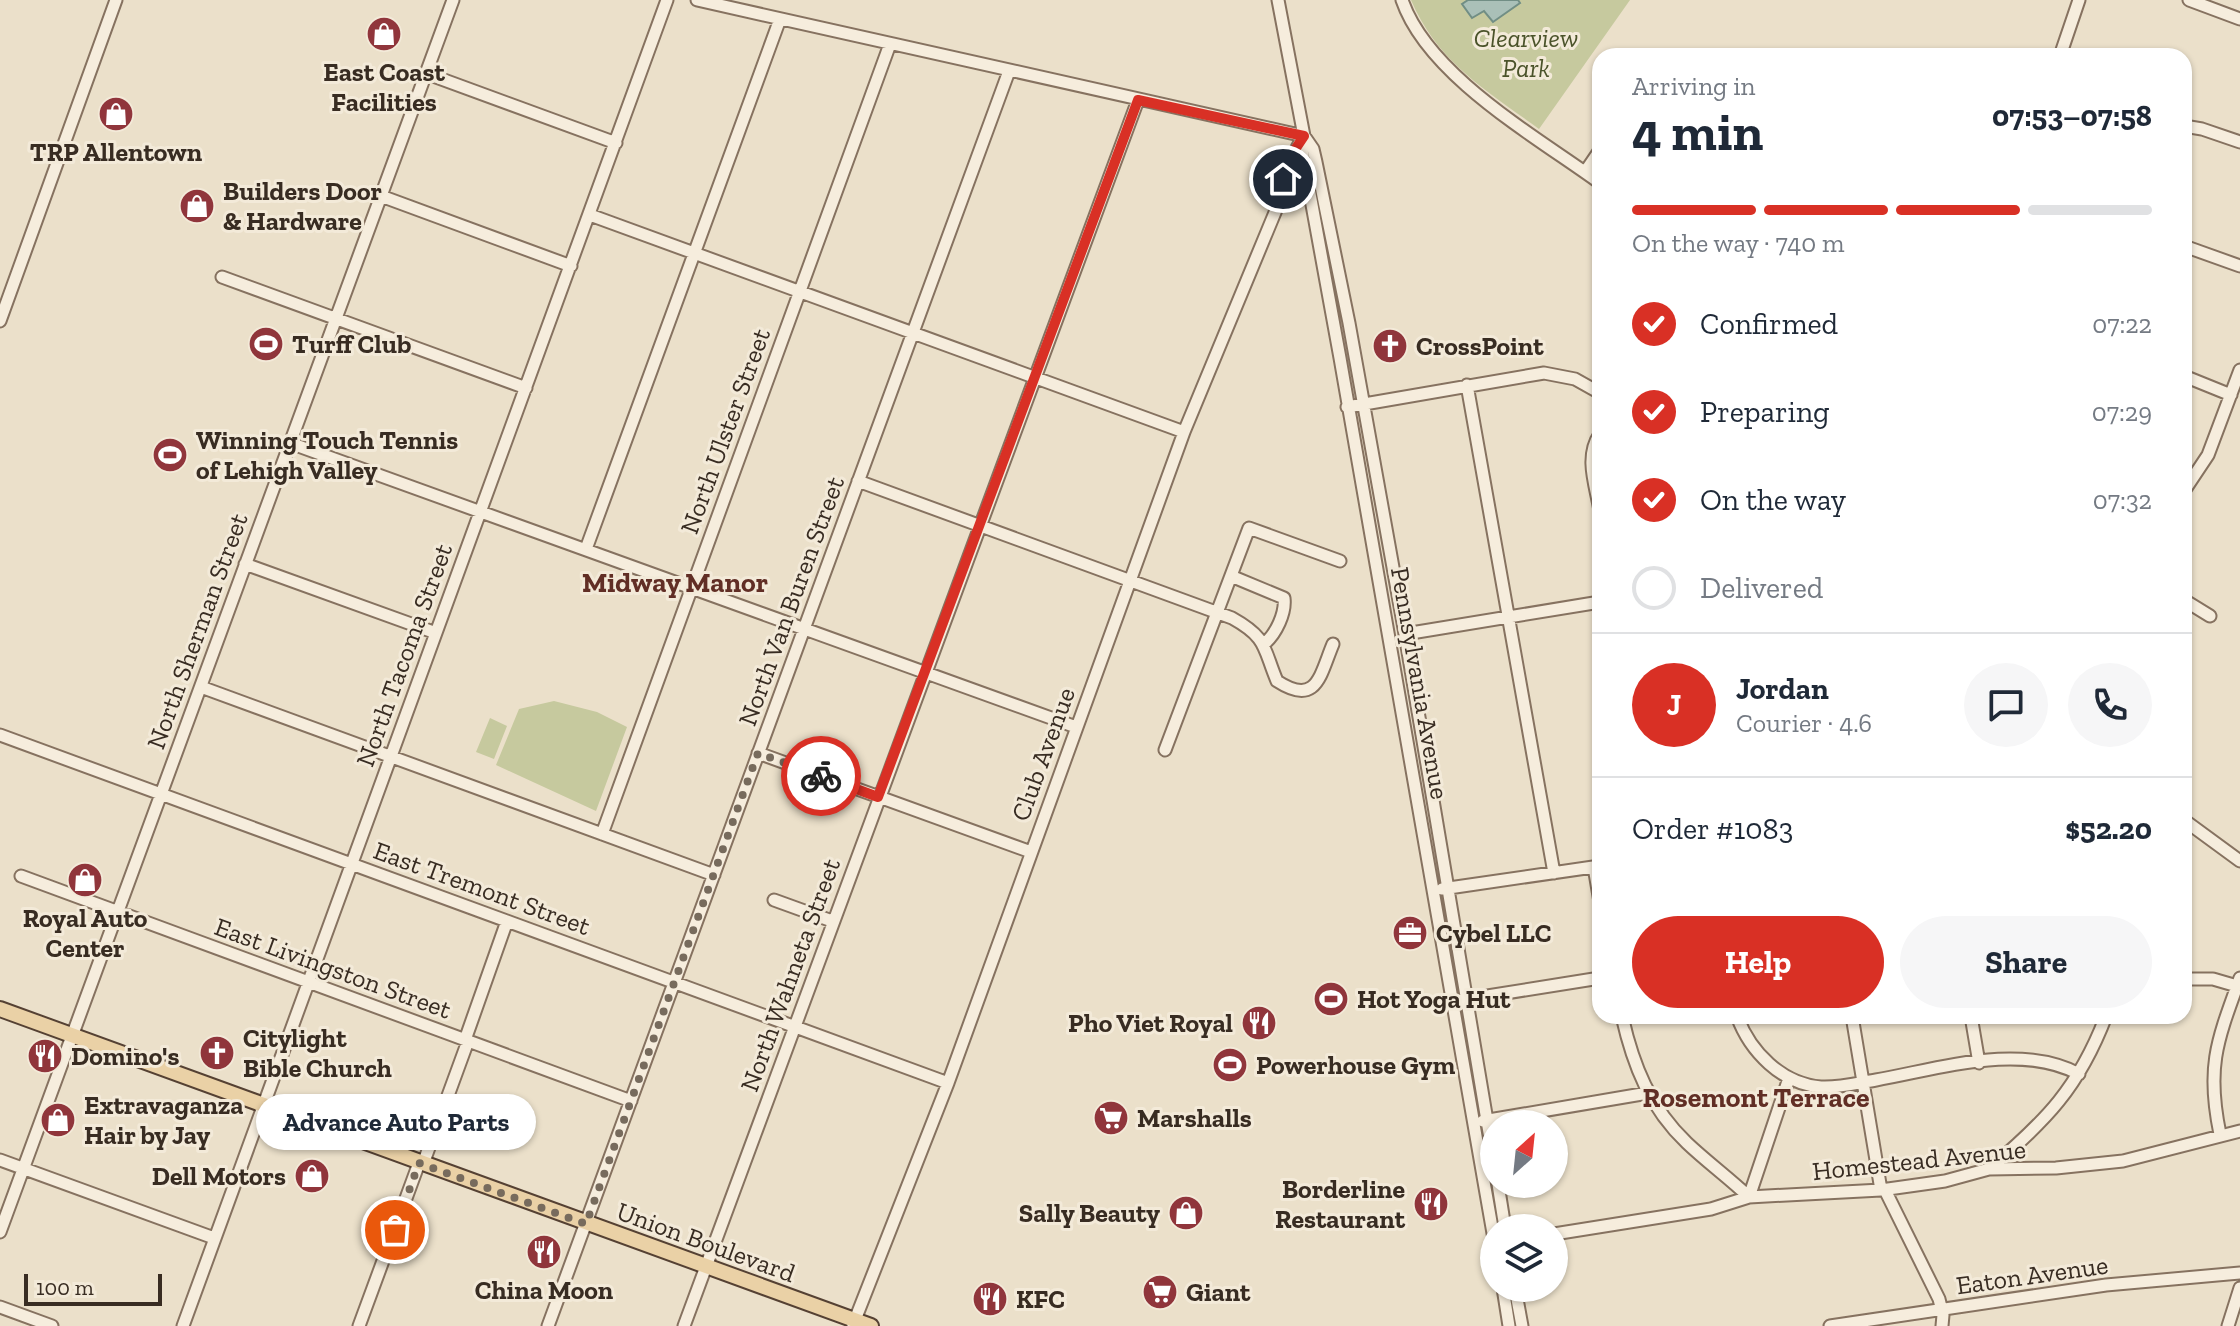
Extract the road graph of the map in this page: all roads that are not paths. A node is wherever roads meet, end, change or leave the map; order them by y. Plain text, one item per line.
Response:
1 (116, 0) edge
2 (453, 0) edge
3 (667, 0) edge
4 (697, 0) edge
5 (1278, 0) edge
6 (1402, 0) edge
7 (2079, 0) edge
8 (2189, 0) edge
9 (780, 19) junction
10 (2240, 19) edge
11 (890, 44) junction
12 (2063, 48) edge
13 (1009, 71) junction
14 (425, 73) junction
15 (1138, 100) junction
16 (2192, 127) edge
17 (1304, 136) junction
18 (2240, 142) edge
19 (616, 143) junction
20 (1316, 162) junction
21 (1592, 162) edge
22 (1306, 172) junction
23 (1585, 172) junction
24 (1592, 177) edge
25 (381, 196) junction
26 (1281, 198) junction
27 (590, 215) junction
28 (2192, 249) edge
29 (694, 253) junction
30 (571, 266) junction
31 (2240, 266) edge
32 (222, 277) dead end
33 (800, 292) junction
34 (335, 318) junction
35 (0, 321) edge
36 (912, 333) junction
37 (2240, 370) edge
38 (1033, 377) junction
39 (2192, 379) edge
40 (1467, 385) junction
41 (526, 388) junction
42 (1592, 389) edge
43 (2231, 395) junction
44 (1363, 404) junction
45 (1347, 407) junction
46 (1184, 432) junction
47 (290, 443) junction
48 (2192, 479) edge
49 (858, 481) junction
50 (480, 512) junction
51 (979, 525) junction
52 (586, 549) junction
53 (1340, 561) dead end
54 (245, 564) junction
55 (1231, 576) junction
56 (1131, 581) junction
57 (690, 588) junction
58 (1592, 603) edge
59 (2192, 605) edge
60 (1217, 613) junction
61 (2210, 616) dead end
62 (1509, 618) junction
63 (803, 630) junction
64 (436, 633) junction
65 (1405, 634) junction
66 (1264, 644) junction
67 (1333, 644) dead end
68 (924, 674) junction
69 (201, 687) junction
70 (1076, 727) junction
71 (0, 735) edge
72 (1165, 750) dead end
73 (758, 753) junction
74 (391, 757) junction
75 (161, 795) junction
76 (878, 797) junction
77 (2192, 826) edge
78 (602, 834) junction
79 (1031, 852) junction
80 (2240, 861) edge
81 (351, 864) junction
82 (1592, 867) edge
83 (1554, 873) junction
84 (714, 875) junction
85 (21, 876) dead end
86 (1448, 888) junction
87 (1434, 890) junction
88 (774, 900) dead end
89 (117, 913) junction
90 (507, 921) junction
91 (832, 921) junction
92 (1592, 979) edge
93 (2192, 979) edge
94 (2239, 982) edge
95 (308, 983) junction
96 (674, 983) junction
97 (1467, 999) junction
98 (1453, 1001) junction
99 (0, 1009) edge
100 (1624, 1024) edge
101 (1741, 1024) edge
102 (1853, 1024) edge
103 (1972, 1024) edge
104 (2102, 1024) edge
105 (795, 1027) junction
106 (72, 1035) junction
107 (466, 1040) junction
108 (1979, 1063) junction
109 (2079, 1074) junction
110 (1789, 1078) junction
111 (1863, 1082) junction
112 (948, 1083) junction
113 (1648, 1093) junction
114 (631, 1101) junction
115 (264, 1105) junction
116 (1550, 1110) edge
117 (1480, 1113) edge
118 (1480, 1118) edge
119 (2240, 1131) edge
120 (2220, 1134) junction
121 (0, 1160) edge
122 (421, 1163) junction
123 (23, 1168) junction
124 (1989, 1169) junction
125 (1883, 1190) junction
126 (1749, 1197) junction
127 (586, 1224) junction
128 (0, 1232) edge
129 (1568, 1232) edge
130 (214, 1238) junction
131 (705, 1267) junction
132 (2240, 1273) edge
133 (2240, 1288) edge
134 (1505, 1302) edge
135 (1518, 1302) edge
136 (0, 1307) edge
137 (1943, 1310) junction
138 (854, 1323) edge
139 (52, 1326) edge
140 (183, 1326) edge
141 (359, 1326) edge
142 (548, 1326) edge
143 (684, 1326) edge
144 (871, 1326) edge
145 (1509, 1326) edge
146 (1522, 1326) edge
147 (1830, 1326) edge
148 (1942, 1326) edge
149 (2228, 1326) edge

1 - 35 street
2 - 14 street, North Sherman Street
3 - 19 street, North Tacoma Street
4 - 9 street
5 - 17 street, Pennsylvania Avenue
6 - 23 street
7 - 12 street
8 - 10 street
9 - 11 street
9 - 29 street
11 - 13 street
11 - 33 street, North Ulster Street
13 - 15 street
13 - 36 street, North Van Buren Street
14 - 19 street
14 - 25 street, North Sherman Street
15 - 17 street
15 - 38 street, North Wahneta Street
16 - 18 street
17 - 20 street, Pennsylvania Avenue
17 - 22 street, Pennsylvania Avenue
17 - 26 street, Club Avenue
19 - 27 street, North Tacoma Street
20 - 22 street, Club Avenue
20 - 44 street, Pennsylvania Avenue
21 - 23 street
22 - 26 street, Club Avenue
22 - 45 street, Pennsylvania Avenue
23 - 24 street
25 - 30 street
25 - 34 street, North Sherman Street
26 - 46 street, Club Avenue
27 - 29 street
27 - 30 street, North Tacoma Street
28 - 31 street
29 - 33 street
29 - 52 street
30 - 41 street, North Tacoma Street
32 - 34 street
33 - 36 street
33 - 57 street, North Ulster Street
34 - 41 street
34 - 47 street, North Sherman Street
36 - 38 street
36 - 49 street, North Van Buren Street
37 - 43 street
38 - 46 street
38 - 51 street, North Wahneta Street
39 - 43 street
40 - 42 street
40 - 44 street
40 - 62 street
41 - 50 street, North Tacoma Street
43 - 48 street
44 - 45 street
44 - 65 street, Pennsylvania Avenue
45 - 87 street, Pennsylvania Avenue
46 - 56 street, Club Avenue
47 - 50 street
47 - 54 street, North Sherman Street
49 - 51 street
49 - 63 street, North Van Buren Street
50 - 52 street
50 - 64 street, North Tacoma Street
51 - 56 street
51 - 68 street, North Wahneta Street
52 - 57 street
53 - 55 street
54 - 64 street
54 - 69 street, North Sherman Street
55 - 60 street
55 - 66 street
56 - 60 street
56 - 70 street, Club Avenue
57 - 63 street
57 - 78 street, North Ulster Street
58 - 62 street
59 - 61 street
60 - 66 street
60 - 72 street
62 - 65 street
62 - 83 street
63 - 68 street
63 - 73 street, North Van Buren Street
64 - 74 street, North Tacoma Street
65 - 86 street, Pennsylvania Avenue
66 - 67 street
68 - 70 street
68 - 76 street, North Wahneta Street
69 - 74 street
69 - 75 street, North Sherman Street
70 - 79 street, Club Avenue
71 - 75 street, East Tremont Street
73 - 76 street
73 - 84 street, North Van Buren Street
74 - 78 street
74 - 81 street, North Tacoma Street
75 - 81 street, East Tremont Street
75 - 89 street, North Sherman Street
76 - 79 street
76 - 91 street, North Wahneta Street
77 - 80 street
78 - 84 street
79 - 112 street, Club Avenue
81 - 90 street, East Tremont Street
81 - 95 street, North Tacoma Street
82 - 83 street
83 - 86 street
84 - 96 street, North Van Buren Street
85 - 89 street, East Livingston Street
86 - 87 street
86 - 97 street, Pennsylvania Avenue
87 - 98 street, Pennsylvania Avenue
88 - 91 street
89 - 95 street, East Livingston Street
89 - 106 street, North Sherman Street
90 - 96 street, East Tremont Street
90 - 107 street
91 - 105 street, North Wahneta Street
92 - 97 street
93 - 94 street
94 - 120 street
95 - 107 street, East Livingston Street
95 - 115 street, North Tacoma Street
96 - 105 street, East Tremont Street
96 - 114 street, North Van Buren Street
97 - 98 street
97 - 117 street, Pennsylvania Avenue
98 - 118 street, Pennsylvania Avenue
99 - 106 main road, Union Boulevard
100 - 113 street
101 - 110 street
102 - 111 street
103 - 108 street
104 - 109 street
105 - 112 street, East Tremont Street
105 - 131 street, North Wahneta Street
106 - 115 main road, Union Boulevard
106 - 123 street, North Sherman Street
107 - 114 street, East Livingston Street
107 - 122 street
108 - 109 street
108 - 111 street
109 - 124 street
110 - 111 street
110 - 126 street
111 - 125 street
112 - 138 street, Club Avenue
113 - 116 street
113 - 126 street
114 - 127 street, North Van Buren Street
115 - 122 main road, Union Boulevard
115 - 130 street, North Tacoma Street
119 - 120 street, Homestead Avenue
120 - 124 street, Homestead Avenue
121 - 123 street
122 - 127 main road, Union Boulevard
122 - 141 street
123 - 128 street, North Sherman Street
123 - 130 street
124 - 125 street, Homestead Avenue
125 - 126 street, Homestead Avenue
125 - 137 street
126 - 129 street, Homestead Avenue
127 - 131 main road, Union Boulevard
127 - 142 street, North Van Buren Street
130 - 140 street, North Tacoma Street
131 - 138 main road, Union Boulevard
131 - 143 street, North Wahneta Street
132 - 137 street, Eaton Avenue
133 - 149 street
134 - 145 street
135 - 146 street
136 - 139 street
137 - 147 street, Eaton Avenue
137 - 148 street
138 - 144 main road, Union Boulevard

